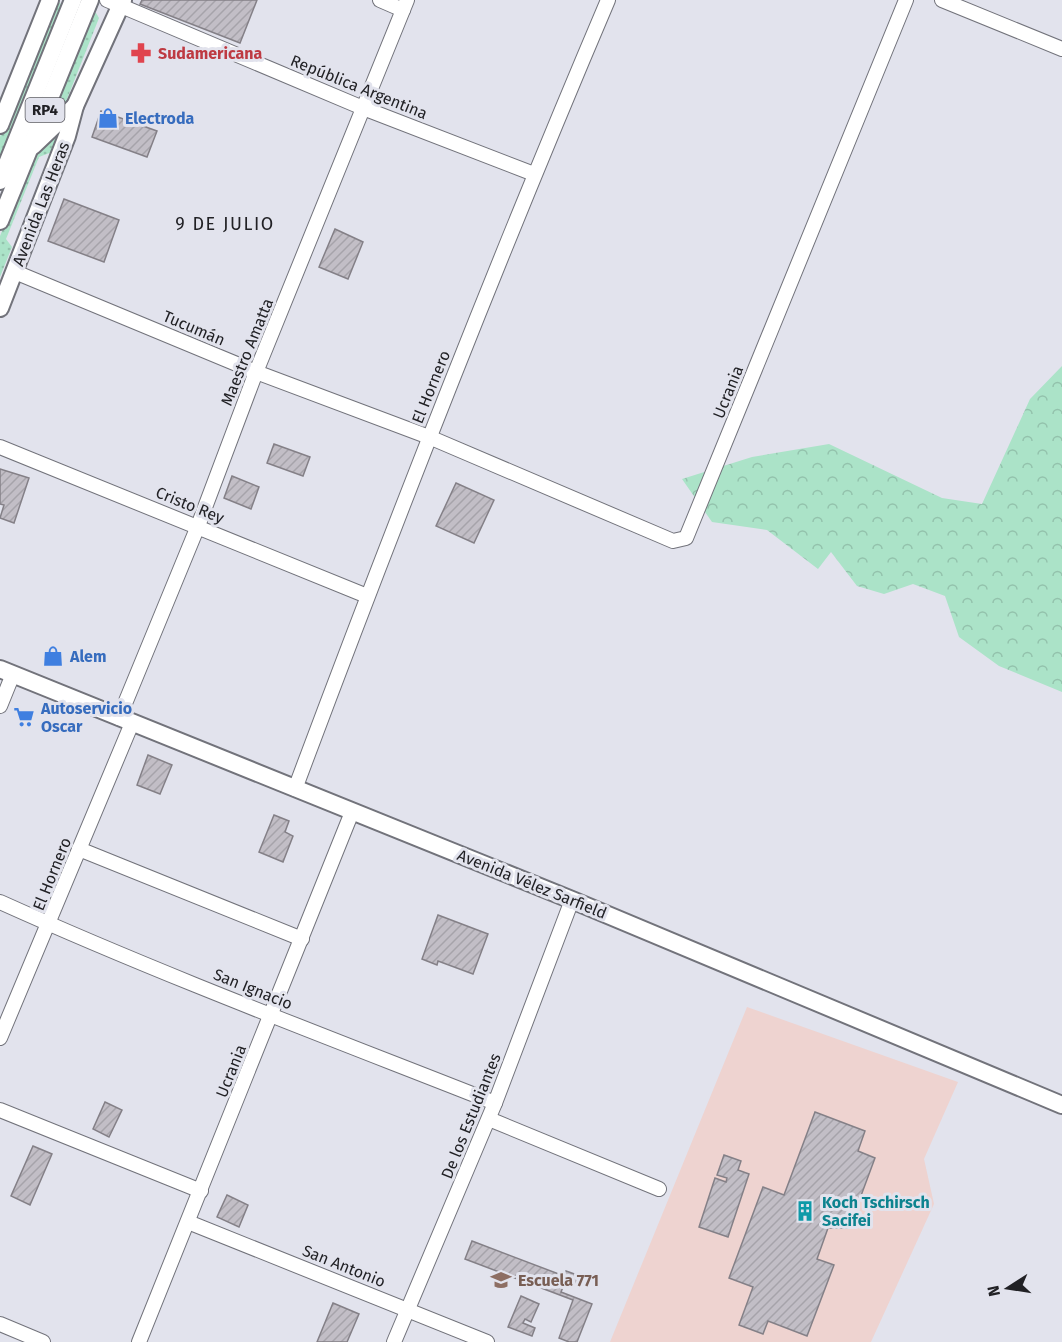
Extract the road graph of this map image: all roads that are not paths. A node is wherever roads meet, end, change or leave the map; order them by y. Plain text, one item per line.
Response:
1 (50, 0) edge
2 (73, 0) edge
3 (90, 0) edge
4 (380, 0) edge
5 (608, 0) edge
6 (906, 0) edge
7 (942, 0) edge
8 (117, 2) edge
9 (405, 5) edge
10 (1062, 49) edge
11 (75, 106) junction
12 (363, 108) junction
13 (2, 117) edge
14 (28, 151) junction
15 (534, 174) junction
16 (0, 181) edge
17 (0, 220) edge
18 (15, 272) junction
19 (0, 308) edge
20 (256, 372) junction
21 (429, 437) junction
22 (0, 447) edge
23 (198, 526) junction
24 (367, 596) junction
25 (6, 671) edge
26 (0, 706) edge
27 (126, 720) junction
28 (295, 789) junction
29 (352, 812) junction
30 (79, 849) junction
31 (572, 900) junction
32 (0, 902) edge
33 (49, 924) junction
34 (302, 939) junction
35 (271, 1014) junction
36 (0, 1038) edge
37 (495, 1103) junction
38 (1062, 1105) edge
39 (0, 1110) edge
40 (489, 1119) junction
41 (658, 1189) dead end
42 (201, 1191) junction
43 (188, 1222) junction
44 (408, 1310) junction
45 (0, 1324) edge
46 (43, 1342) edge
47 (139, 1342) edge
48 (394, 1342) edge
49 (487, 1342) edge

1 - 13 main road
2 - 16 main road, RP4
3 - 14 main road, RP4
4 - 9 street
5 - 15 street, El Hornero
6 - 21 street, Ucrania
7 - 10 street
8 - 11 main road, Avenida Las Heras
8 - 12 street, República Argentina
9 - 12 street, Maestro Amatta
11 - 14 main road
11 - 18 main road, Avenida Las Heras
12 - 15 street, República Argentina
12 - 20 street, Maestro Amatta
14 - 17 main road, RP4
15 - 21 street, El Hornero
18 - 19 main road, Avenida Las Heras
18 - 20 street, Tucumán
20 - 21 street, Tucumán
20 - 23 street, Maestro Amatta
21 - 24 street, El Hornero
22 - 23 street, Cristo Rey
23 - 24 street, Cristo Rey
23 - 27 street, Maestro Amatta
24 - 28 street, El Hornero
25 - 26 street
25 - 27 main road, Avenida Vélez Sarfield
27 - 28 main road, Avenida Vélez Sarfield
27 - 30 street, El Hornero
28 - 29 main road, Avenida Vélez Sarfield
29 - 31 main road, Avenida Vélez Sarfield
29 - 34 street, Ucrania
30 - 33 street, El Hornero
30 - 34 street
31 - 37 street, De los Estudiantes
31 - 38 main road, Avenida Vélez Sarfield
32 - 33 street, San Ignacio
33 - 35 street, San Ignacio
33 - 36 street, El Hornero
34 - 35 street, Ucrania
35 - 37 street, San Ignacio
35 - 42 street, Ucrania
37 - 40 street, De los Estudiantes
39 - 42 street
40 - 41 street
40 - 44 street, De los Estudiantes
42 - 43 street, Ucrania
43 - 44 street, San Antonio
43 - 47 street, Ucrania
44 - 48 street, De los Estudiantes
44 - 49 street, San Antonio
45 - 46 street

